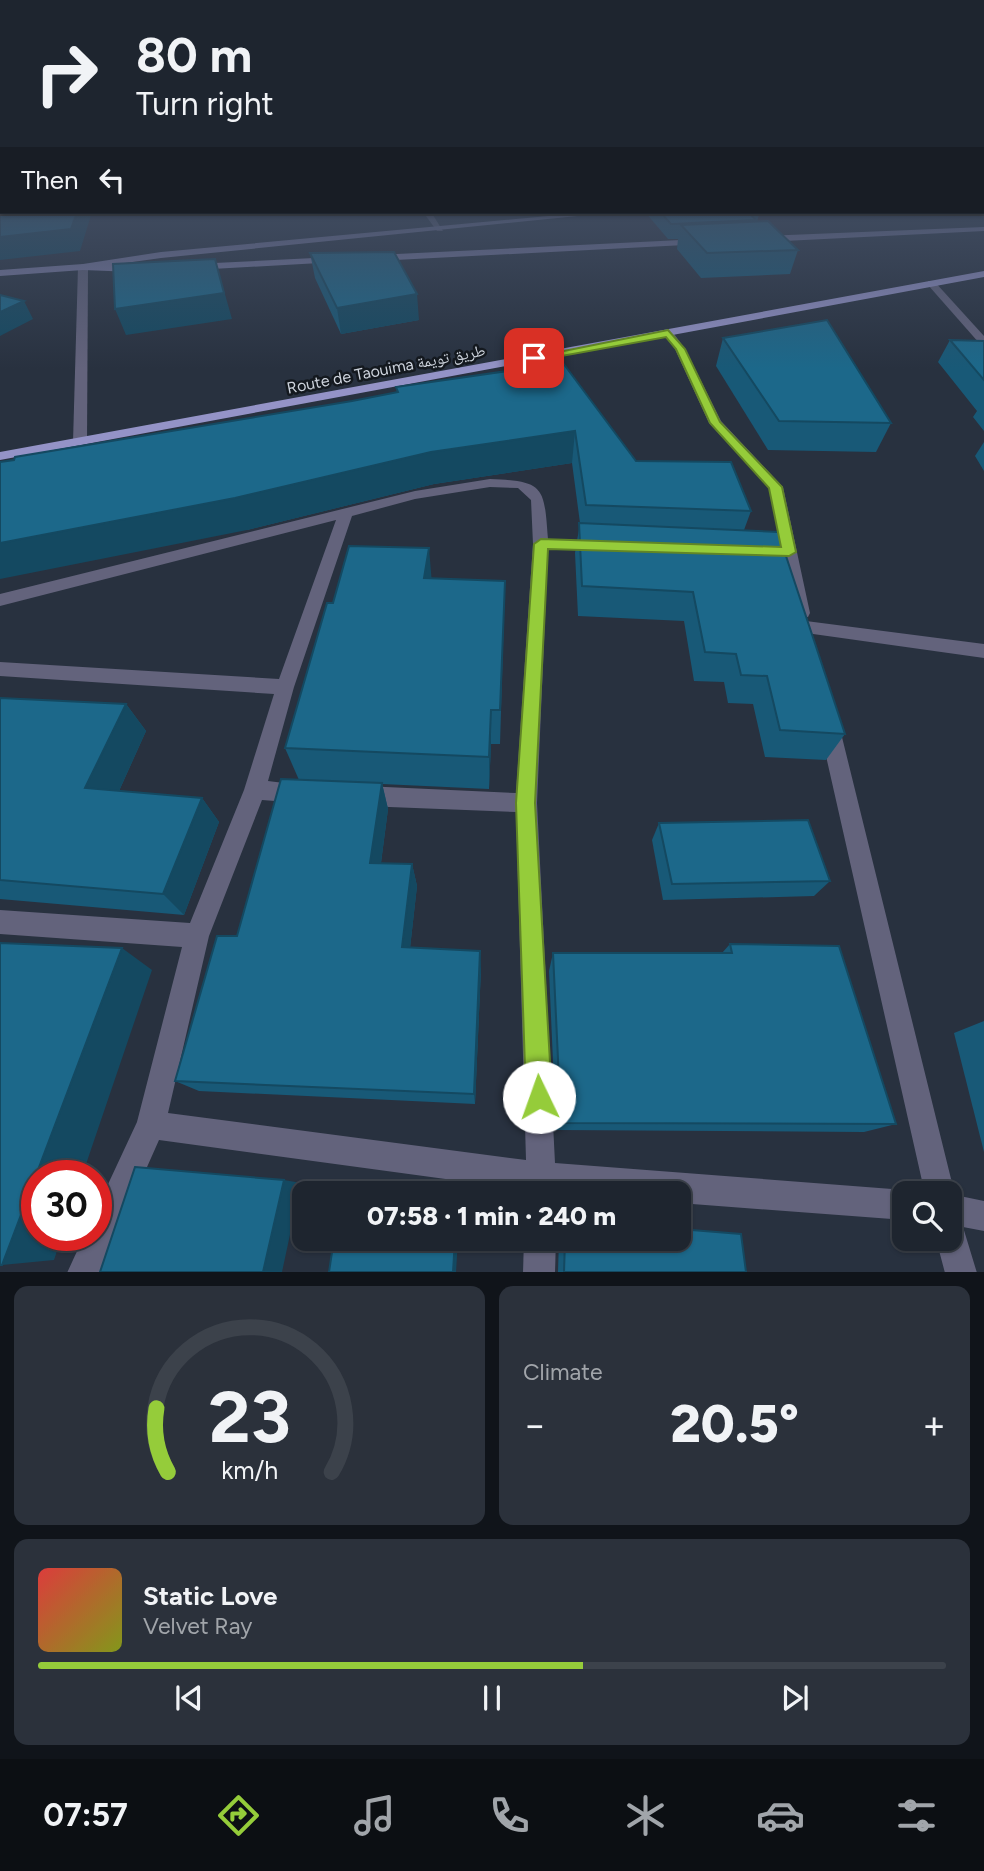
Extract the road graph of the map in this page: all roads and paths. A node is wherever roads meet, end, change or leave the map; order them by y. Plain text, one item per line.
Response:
1 (219, 250) edge
2 (538, 250) edge
3 (363, 259) edge
4 (349, 260) edge
5 (83, 267) junction
6 (189, 268) edge
7 (145, 269) edge
8 (0, 273) edge
9 (984, 274) edge
10 (931, 283) junction
11 (668, 333) junction
12 (982, 337) edge
13 (80, 442) junction
14 (0, 456) edge
15 (346, 512) junction
16 (541, 544) junction
17 (624, 546) edge
18 (2, 602) edge
19 (984, 651) edge
20 (0, 669) edge
21 (285, 687) junction
22 (825, 708) edge
23 (255, 790) junction
24 (323, 794) edge
25 (350, 795) edge
26 (526, 803) junction
27 (0, 922) edge
28 (197, 936) junction
29 (151, 1125) junction
30 (516, 1181) edge
31 (542, 1181) edge
32 (937, 1181) edge
33 (691, 1193) edge
34 (892, 1204) edge
35 (962, 1211) edge
36 (984, 1216) edge
37 (540, 1251) edge
38 (955, 1251) edge
39 (83, 1272) edge
40 (539, 1272) edge
41 (961, 1272) edge

1 - 5 main road
2 - 3 main road
4 - 6 main road
5 - 7 main road
5 - 8 main road
5 - 13 street
9 - 10 main road, Route de Taouima طريق تويمة
10 - 11 main road, Route de Taouima طريق تويمة
10 - 12 street
11 - 13 main road, Route de Taouima طريق تويمة
11 - 19 street
13 - 14 main road, Route de Taouima طريق تويمة
15 - 16 street
15 - 18 street
15 - 21 street
16 - 17 street
16 - 26 street
20 - 21 street
21 - 23 street
22 - 32 street
23 - 24 street
23 - 28 street
25 - 26 street
26 - 31 street
27 - 28 street
28 - 29 street
29 - 30 street
29 - 39 street
33 - 34 street
35 - 36 street
37 - 40 street
38 - 41 street

